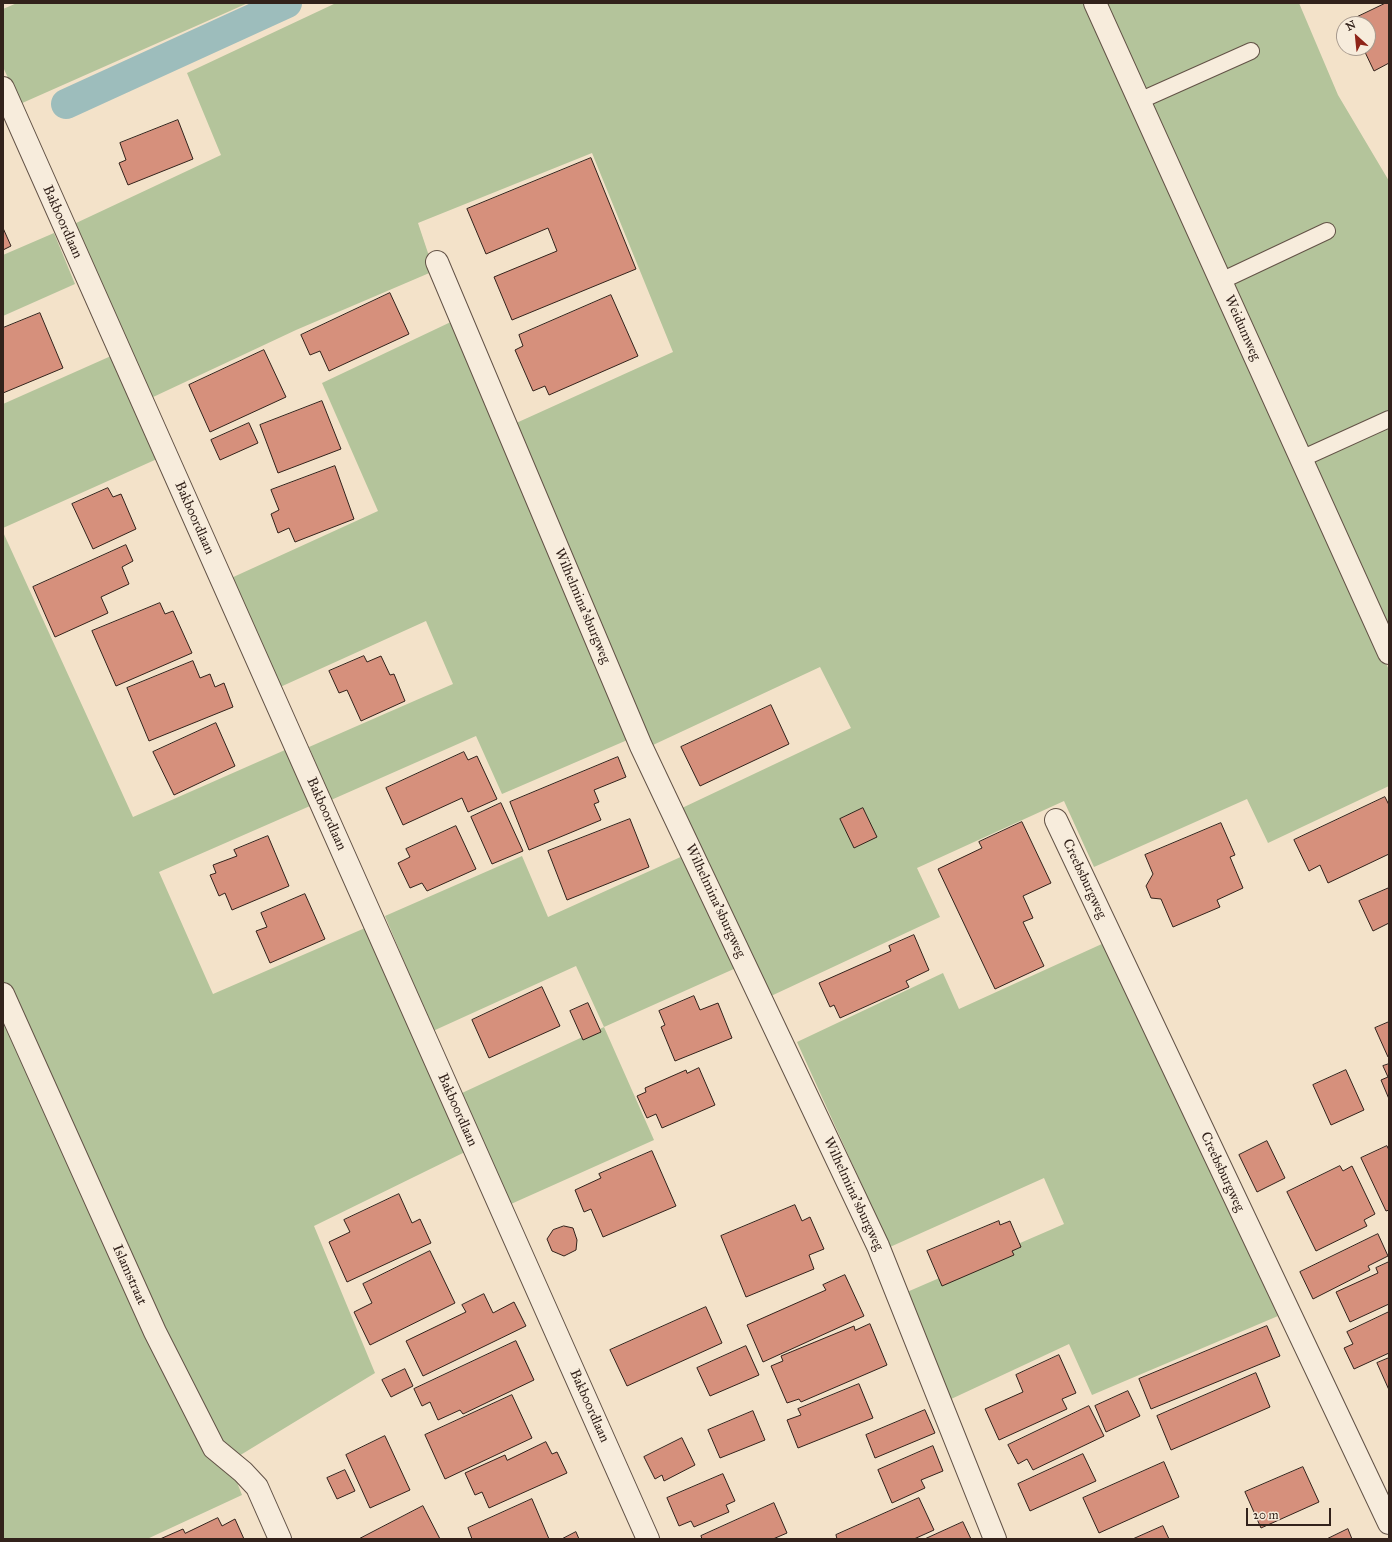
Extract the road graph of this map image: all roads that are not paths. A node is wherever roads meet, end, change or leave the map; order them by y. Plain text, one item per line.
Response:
1 (1095, 3) edge
2 (1252, 51) dead end
3 (3, 88) edge
4 (1139, 101) junction
5 (1327, 231) dead end
6 (437, 262) dead end
7 (1221, 280) junction
8 (1389, 419) edge
9 (1301, 459) junction
10 (1387, 641) edge
11 (1056, 820) dead end
12 (3, 994) edge
13 (1389, 1523) edge
14 (280, 1539) edge
15 (648, 1539) edge
16 (995, 1539) edge

1 - 4 street, Weidumweg
2 - 4 lane
3 - 15 street, Bakboordlaan
4 - 7 street, Weidumweg
5 - 7 lane
6 - 16 street, Wilhelmina'sburgweg
7 - 9 street, Weidumweg
8 - 9 lane
9 - 10 street, Weidumweg
11 - 13 street, Creebsburgweg
12 - 14 street, Islamstraat

